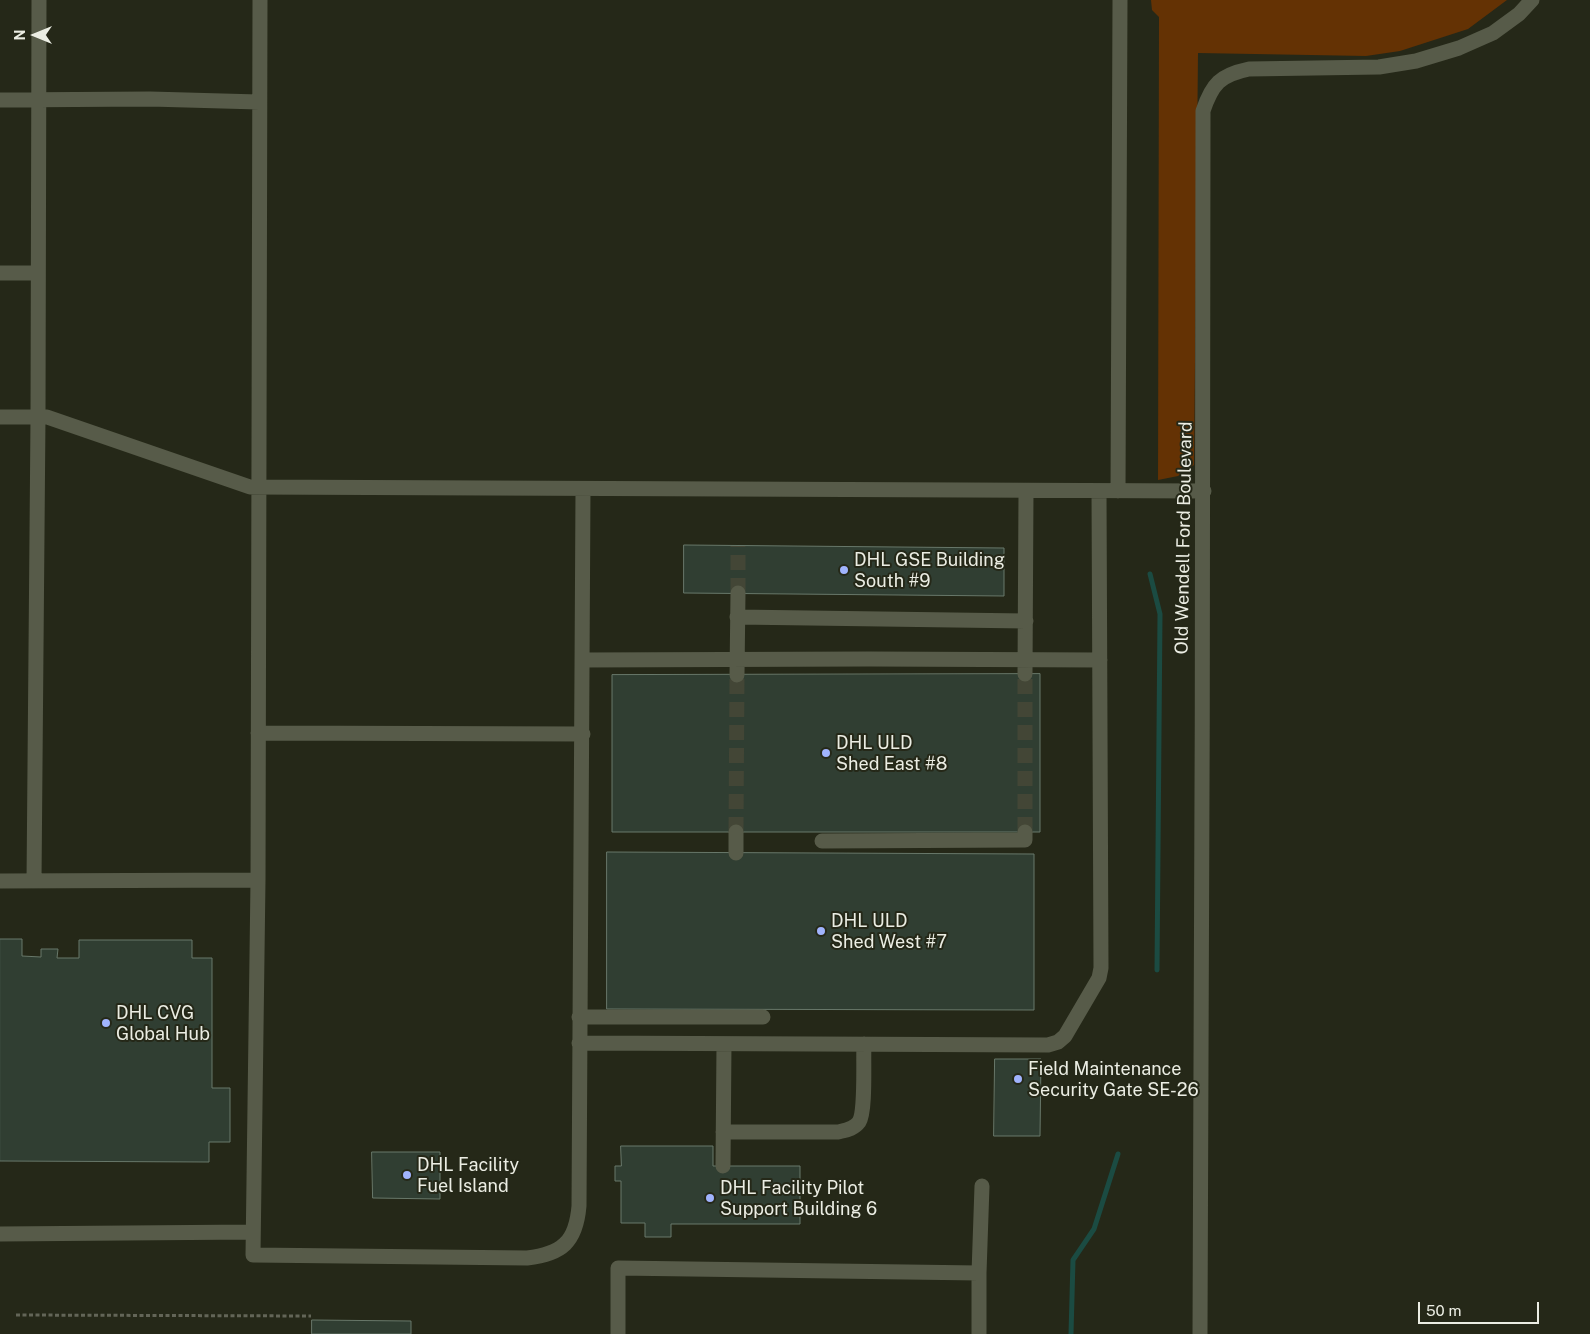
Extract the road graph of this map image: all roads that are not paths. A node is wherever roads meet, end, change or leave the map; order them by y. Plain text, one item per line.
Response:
1 (39, 0) edge
2 (260, 0) edge
3 (1120, 0) edge
4 (1532, 0) edge
5 (0, 100) edge
6 (39, 100) junction
7 (259, 102) junction
8 (0, 273) edge
9 (38, 274) junction
10 (0, 416) edge
11 (38, 417) junction
12 (259, 487) junction
13 (583, 489) junction
14 (1026, 492) junction
15 (1099, 492) junction
16 (1118, 492) junction
17 (1204, 492) junction
18 (738, 594) tunnel mouth
19 (737, 617) junction
20 (1026, 621) junction
21 (582, 660) junction
22 (1100, 660) junction
23 (737, 667) junction
24 (1025, 667) junction
25 (258, 732) junction
26 (583, 734) junction
27 (736, 832) tunnel mouth
28 (1025, 832) dead end
29 (822, 841) dead end
30 (736, 853) dead end
31 (258, 880) junction
32 (0, 881) edge
33 (34, 881) junction
34 (580, 1017) junction
35 (763, 1017) dead end
36 (579, 1043) junction
37 (724, 1044) junction
38 (864, 1044) junction
39 (723, 1132) junction
40 (722, 1166) dead end
41 (982, 1186) dead end
42 (253, 1232) junction
43 (0, 1234) edge
44 (979, 1274) junction
45 (618, 1334) edge
46 (979, 1334) edge
47 (1200, 1334) edge

1 - 6 lane
2 - 7 lane
3 - 16 lane
4 - 17 lane, Old Wendell Ford Boulevard
5 - 6 lane
6 - 7 lane
6 - 9 lane
7 - 12 lane
8 - 9 lane
9 - 11 lane
10 - 11 lane
11 - 12 lane
11 - 33 lane
12 - 13 lane
12 - 25 lane
13 - 14 lane
13 - 21 lane
14 - 15 lane
14 - 20 lane
15 - 16 lane
15 - 22 lane
16 - 17 lane
17 - 47 lane, Old Wendell Ford Boulevard
18 - 19 lane
19 - 20 lane
19 - 23 lane
20 - 24 lane
21 - 23 lane
21 - 26 lane
22 - 24 lane
22 - 38 lane
23 - 24 lane
25 - 26 lane
25 - 31 lane
26 - 34 lane
27 - 30 lane
28 - 29 lane
31 - 33 lane
31 - 42 lane
32 - 33 lane
34 - 35 lane
34 - 36 lane
36 - 37 lane
36 - 42 lane
37 - 38 lane
37 - 39 lane
38 - 39 lane
39 - 40 lane
41 - 44 lane
42 - 43 lane
44 - 45 lane
44 - 46 lane

